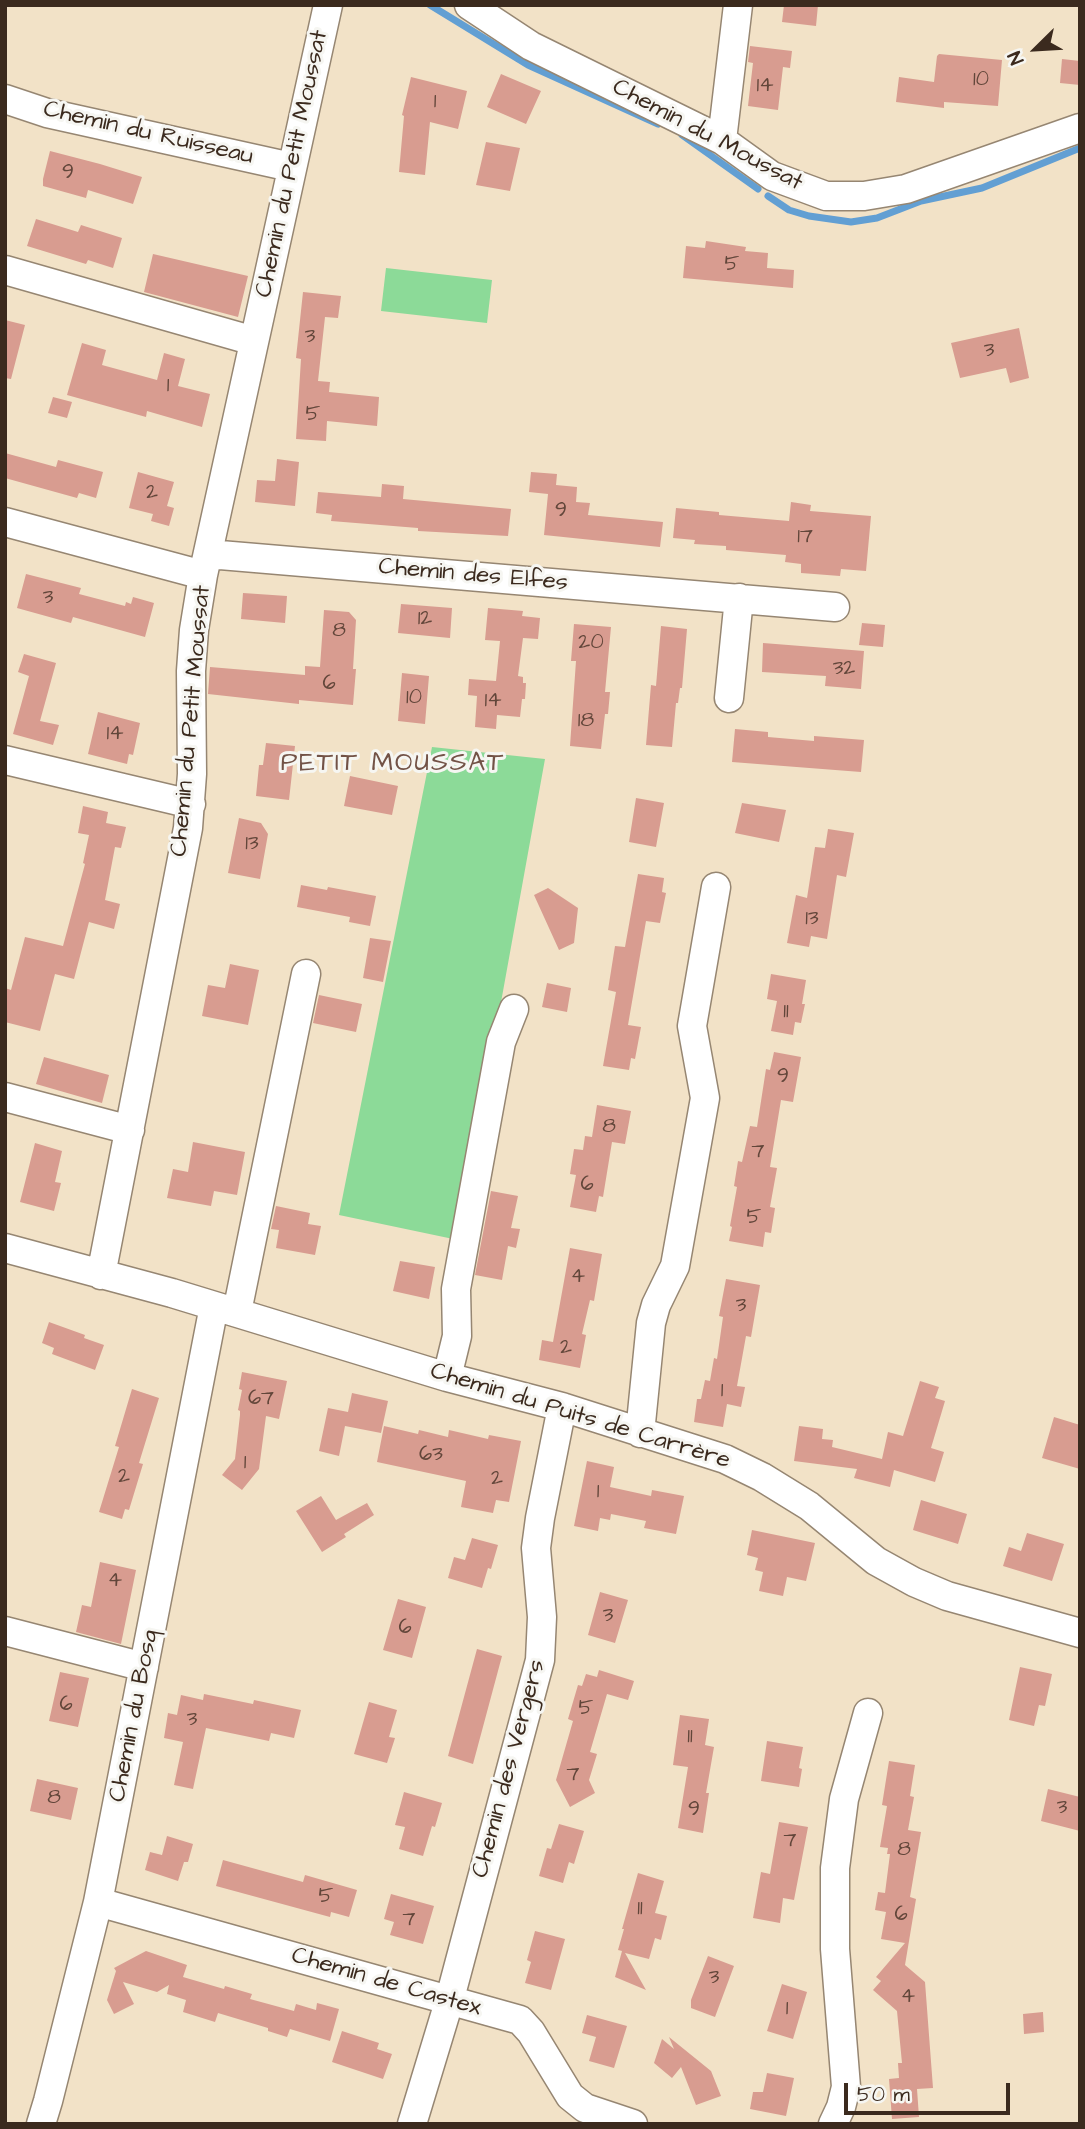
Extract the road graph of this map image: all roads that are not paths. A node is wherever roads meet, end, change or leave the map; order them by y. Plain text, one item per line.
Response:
1 (328, 5) edge
2 (469, 5) edge
3 (738, 5) edge
4 (5, 99) edge
5 (1080, 128) edge
6 (722, 140) junction
7 (291, 167) junction
8 (5, 270) edge
9 (254, 341) junction
10 (5, 522) edge
11 (206, 565) junction
12 (738, 598) junction
13 (835, 607) dead end
14 (729, 698) dead end
15 (5, 760) edge
16 (191, 804) junction
17 (716, 887) dead end
18 (306, 974) dead end
19 (513, 1009) dead end
20 (5, 1097) edge
21 (130, 1130) junction
22 (5, 1248) edge
23 (102, 1275) junction
24 (226, 1309) junction
25 (447, 1377) junction
26 (562, 1408) junction
27 (640, 1433) junction
28 (5, 1631) edge
29 (1080, 1633) edge
30 (144, 1667) junction
31 (868, 1713) dead end
32 (98, 1902) junction
33 (449, 2002) junction
34 (40, 2124) edge
35 (412, 2124) edge
36 (632, 2124) edge
37 (832, 2124) edge

1 - 7 street, Chemin du Petit Moussat
2 - 6 street, Chemin du Moussat
3 - 6 street
4 - 7 street, Chemin du Ruisseau
5 - 6 street, Chemin du Moussat
7 - 9 street, Chemin du Petit Moussat
8 - 9 street
9 - 11 street, Chemin du Petit Moussat
10 - 11 street, Chemin des Elfes
11 - 12 street, Chemin des Elfes
11 - 16 street, Chemin du Petit Moussat
12 - 13 street, Chemin des Elfes
12 - 14 street
15 - 16 street
16 - 21 street, Chemin du Petit Moussat
17 - 27 street
18 - 24 street, Chemin du Bosq
19 - 25 street
20 - 21 street
21 - 23 street, Chemin du Petit Moussat
22 - 23 street, Chemin du Puits de Carrère
23 - 24 street, Chemin du Puits de Carrère
24 - 25 street, Chemin du Puits de Carrère
24 - 30 street, Chemin du Bosq
25 - 26 street, Chemin du Puits de Carrère
26 - 27 street, Chemin du Puits de Carrère
26 - 33 street, Chemin des Vergers
27 - 29 street, Chemin du Puits de Carrère
28 - 30 street
30 - 32 street, Chemin du Bosq
31 - 37 street
32 - 33 street, Chemin de Castex
32 - 34 street, Chemin du Bosq
33 - 35 street, Chemin des Vergers
33 - 36 street, Chemin de Castex

